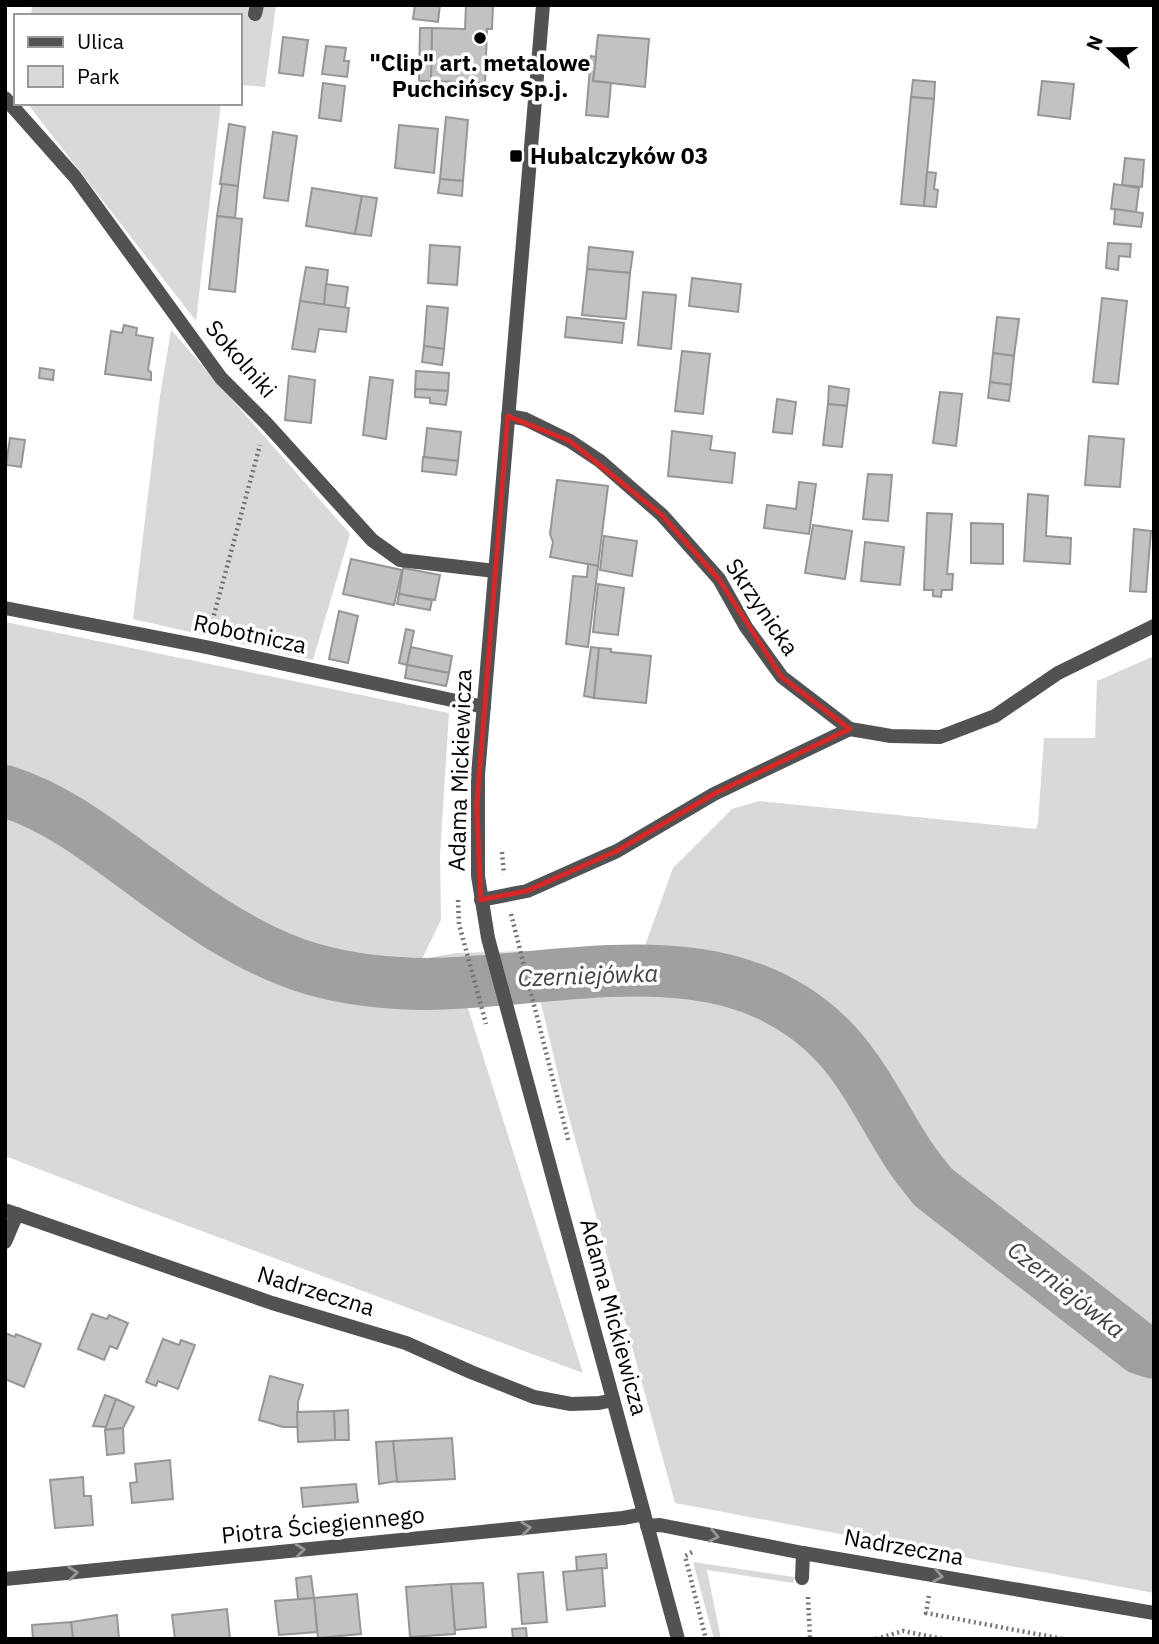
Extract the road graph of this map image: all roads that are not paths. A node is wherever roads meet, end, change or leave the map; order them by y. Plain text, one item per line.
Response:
1 (543, 5) edge
2 (5, 98) edge
3 (508, 416) junction
4 (495, 571) junction
5 (5, 608) edge
6 (1154, 626) edge
7 (484, 707) junction
8 (850, 729) junction
9 (481, 900) junction
10 (11, 1212) edge
11 (5, 1242) edge
12 (613, 1401) junction
13 (646, 1520) junction
14 (803, 1553) junction
15 (802, 1575) road end
16 (5, 1579) edge
17 (1154, 1613) edge
18 (678, 1639) edge

1 - 3 street, Adama Mickiewicza
2 - 4 street, Sokolniki
3 - 4 street, Adama Mickiewicza
3 - 8 street, Skrzynicka
4 - 7 street, Adama Mickiewicza
5 - 7 street, Robotnicza
6 - 8 street, Skrzynicka
7 - 9 street, Adama Mickiewicza
8 - 9 street
9 - 12 street, Adama Mickiewicza
10 - 11 street
10 - 12 street, Nadrzeczna
12 - 13 street, Adama Mickiewicza
13 -> 14 street, Nadrzeczna
16 -> 13 street, Piotra Ściegiennego
13 - 18 street, Adama Mickiewicza
14 - 15 street
14 -> 17 street, Nadrzeczna

